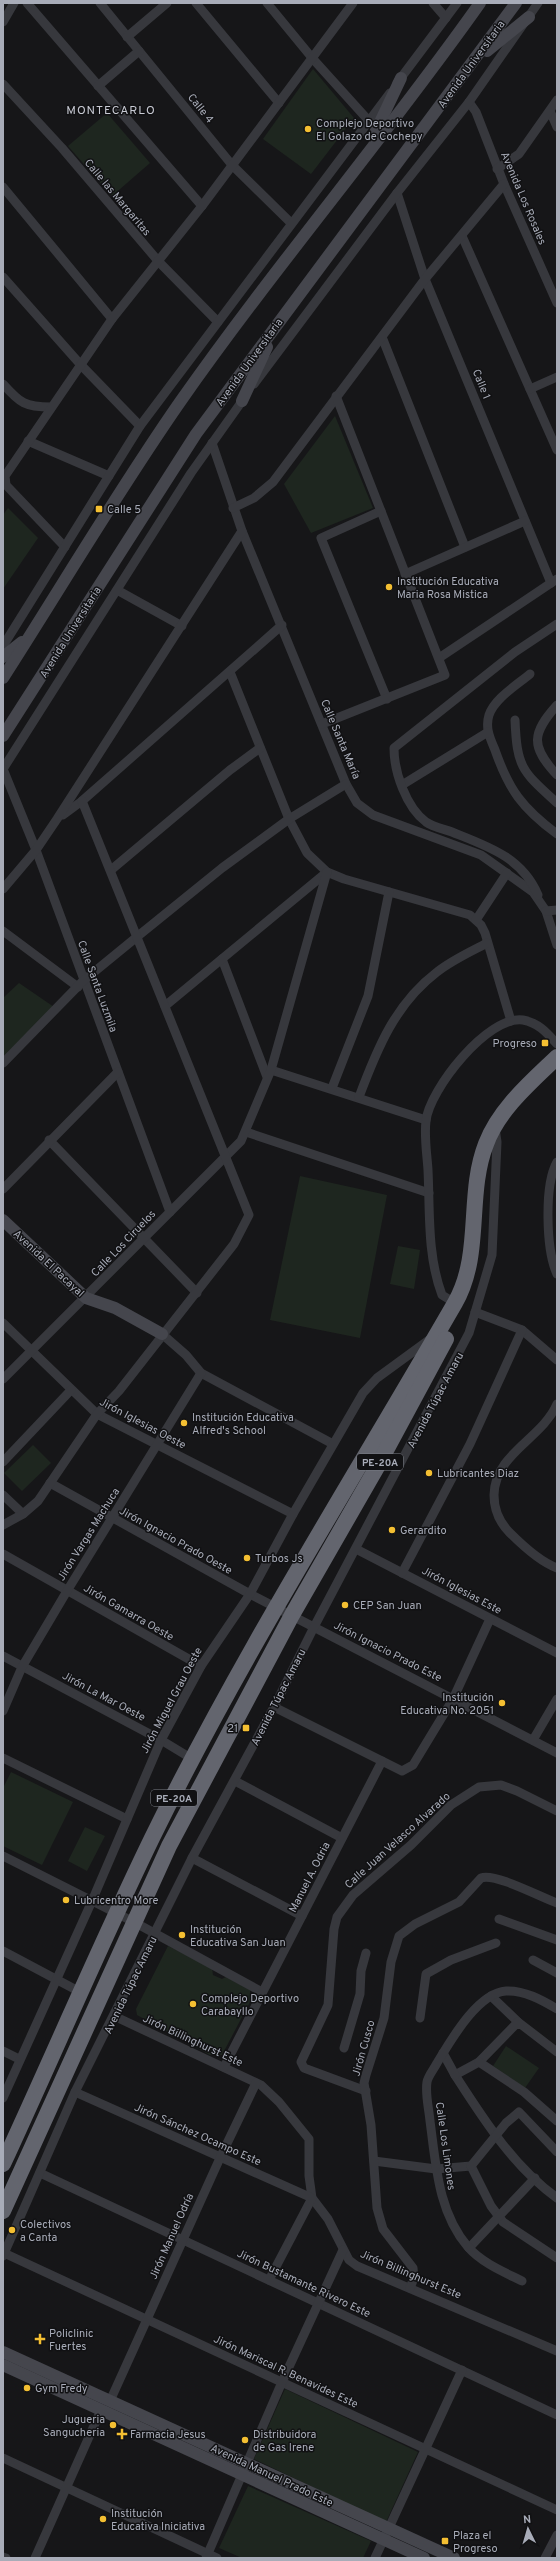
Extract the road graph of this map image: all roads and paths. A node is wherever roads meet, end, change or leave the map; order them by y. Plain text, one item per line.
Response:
1 (14, 3) edge
2 (27, 3) edge
3 (100, 3) edge
4 (167, 3) edge
5 (196, 3) edge
6 (267, 3) edge
7 (433, 3) edge
8 (456, 3) edge
9 (480, 3) edge
10 (516, 3) edge
11 (538, 3) edge
12 (349, 4) edge
13 (529, 16) junction
14 (446, 18) junction
15 (3, 22) edge
16 (127, 37) junction
17 (139, 51) junction
18 (313, 59) junction
19 (473, 62) junction
20 (401, 78) junction
21 (3, 84) edge
22 (98, 86) junction
23 (557, 100) edge
24 (469, 102) junction
25 (279, 103) junction
26 (550, 111) junction
27 (369, 121) junction
28 (557, 127) edge
29 (232, 165) junction
30 (359, 166) junction
31 (497, 169) junction
32 (504, 184) junction
33 (3, 187) edge
34 (397, 193) junction
35 (202, 206) junction
36 (291, 223) junction
37 (462, 236) junction
38 (158, 262) junction
39 (3, 277) edge
40 (426, 279) junction
41 (557, 303) edge
42 (112, 319) junction
43 (218, 322) junction
44 (277, 325) junction
45 (382, 337) junction
46 (80, 364) junction
47 (557, 377) edge
48 (3, 384) edge
49 (530, 389) junction
50 (336, 396) junction
51 (242, 401) junction
52 (51, 407) junction
53 (140, 426) junction
54 (28, 441) junction
55 (212, 443) junction
56 (557, 450) edge
57 (109, 476) junction
58 (4, 480) edge
59 (233, 508) junction
60 (381, 511) junction
61 (525, 521) junction
62 (242, 531) junction
63 (65, 547) junction
64 (465, 547) junction
65 (406, 574) junction
66 (554, 581) edge
67 (117, 590) junction
68 (557, 624) edge
69 (282, 625) junction
70 (182, 626) junction
71 (31, 634) junction
72 (3, 646) edge
73 (3, 658) edge
74 (439, 658) junction
75 (230, 672) junction
76 (530, 674) dead end
77 (3, 678) edge
78 (387, 698) junction
79 (557, 705) edge
80 (515, 720) dead end
81 (322, 724) junction
82 (488, 732) junction
83 (3, 736) edge
84 (260, 748) junction
85 (3, 769) edge
86 (557, 774) edge
87 (346, 784) junction
88 (402, 785) junction
89 (82, 801) junction
90 (557, 803) edge
91 (57, 819) junction
92 (289, 819) junction
93 (557, 834) edge
94 (36, 850) junction
95 (111, 870) junction
96 (327, 872) junction
97 (507, 873) junction
98 (3, 889) edge
99 (389, 892) junction
100 (540, 899) junction
101 (557, 910) edge
102 (546, 911) junction
103 (476, 920) junction
104 (3, 931) edge
105 (138, 936) junction
106 (487, 942) junction
107 (557, 945) edge
108 (222, 959) junction
109 (81, 984) junction
110 (165, 1006) junction
111 (510, 1020) junction
112 (557, 1044) edge
113 (557, 1057) edge
114 (3, 1064) edge
115 (118, 1072) junction
116 (269, 1073) junction
117 (332, 1088) junction
118 (360, 1097) junction
119 (426, 1120) junction
120 (495, 1125) junction
121 (246, 1132) junction
122 (50, 1140) junction
123 (226, 1156) junction
124 (557, 1162) edge
125 (3, 1189) edge
126 (429, 1193) junction
127 (170, 1212) junction
128 (3, 1220) edge
129 (146, 1239) junction
130 (557, 1274) edge
131 (197, 1293) junction
132 (86, 1298) junction
133 (455, 1303) junction
134 (475, 1312) junction
135 (3, 1323) edge
136 (522, 1330) junction
137 (162, 1334) junction
138 (437, 1335) junction
139 (32, 1351) junction
140 (557, 1360) edge
141 (201, 1373) junction
142 (3, 1379) edge
143 (71, 1390) junction
144 (557, 1404) edge
145 (97, 1414) junction
146 (156, 1444) junction
147 (333, 1444) junction
148 (3, 1462) edge
149 (50, 1483) junction
150 (3, 1495) edge
151 (23, 1514) junction
152 (293, 1514) junction
153 (112, 1519) junction
154 (3, 1525) edge
155 (356, 1549) junction
156 (3, 1554) edge
157 (557, 1568) edge
158 (402, 1572) junction
159 (67, 1591) junction
160 (250, 1594) junction
161 (277, 1608) junction
162 (292, 1615) junction
163 (490, 1619) junction
164 (314, 1627) junction
165 (557, 1653) edge
166 (3, 1656) edge
167 (200, 1666) junction
168 (22, 1667) junction
169 (453, 1699) junction
170 (557, 1699) edge
171 (274, 1707) junction
172 (3, 1711) edge
173 (161, 1740) junction
174 (533, 1740) junction
175 (557, 1753) edge
176 (3, 1758) edge
177 (194, 1760) junction
178 (382, 1761) junction
179 (235, 1781) junction
180 (557, 1811) edge
181 (127, 1819) junction
182 (342, 1838) junction
183 (3, 1856) edge
184 (192, 1858) junction
185 (92, 1901) junction
186 (557, 1903) edge
187 (118, 1913) junction
188 (302, 1916) junction
189 (499, 1919) dead end
190 (134, 1922) junction
191 (155, 1933) junction
192 (557, 1940) edge
193 (496, 1943) dead end
194 (3, 1951) edge
195 (366, 1953) dead end
196 (533, 1960) dead end
197 (557, 1973) edge
198 (57, 1980) junction
199 (262, 1992) junction
200 (82, 1993) junction
201 (491, 1996) junction
202 (557, 2009) edge
203 (114, 2016) junction
204 (420, 2018) dead end
205 (518, 2022) junction
206 (344, 2048) dead end
207 (3, 2051) edge
208 (557, 2052) edge
209 (443, 2053) junction
210 (19, 2059) junction
211 (479, 2062) junction
212 (224, 2067) junction
213 (456, 2075) junction
214 (256, 2083) junction
215 (366, 2091) junction
216 (76, 2092) junction
217 (3, 2098) edge
218 (557, 2121) edge
219 (495, 2136) junction
220 (557, 2152) edge
221 (220, 2158) junction
222 (374, 2161) junction
223 (3, 2164) edge
224 (471, 2166) junction
225 (436, 2170) junction
226 (40, 2174) junction
227 (535, 2178) junction
228 (312, 2198) junction
229 (557, 2198) edge
230 (3, 2211) edge
231 (498, 2215) junction
232 (183, 2240) junction
233 (469, 2248) junction
234 (343, 2250) junction
235 (4, 2254) edge
236 (557, 2258) edge
237 (269, 2280) junction
238 (522, 2281) dead end
239 (410, 2288) junction
240 (320, 2304) junction
241 (147, 2319) junction
242 (3, 2352) edge
243 (557, 2352) edge
244 (3, 2365) edge
245 (462, 2370) junction
246 (282, 2382) junction
247 (110, 2401) junction
248 (101, 2410) junction
249 (557, 2415) edge
250 (426, 2449) junction
251 (3, 2458) edge
252 (244, 2469) junction
253 (67, 2487) junction
254 (557, 2510) edge
255 (388, 2528) junction
256 (557, 2535) edge
257 (384, 2540) junction
258 (207, 2556) edge
259 (36, 2558) edge
260 (217, 2558) edge
261 (375, 2558) edge
262 (424, 2558) edge
263 (454, 2558) edge
264 (546, 2558) edge

1 - 15 street
2 - 22 street
3 - 16 street, Calle 4
4 - 16 street
5 - 25 street
6 - 18 street
7 - 14 street
8 - 14 street
9 - 30 street
10 - 19 street, Avenida Universitaria
11 - 13 street
12 - 18 street
13 - 19 street
13 - 24 street
14 - 20 street
16 - 17 street, Calle 4
17 - 22 street
17 - 29 street, Calle 4
18 - 25 street
18 - 27 street
19 - 44 street, Avenida Universitaria
20 - 27 street
20 - 30 street
21 - 38 street, Calle las Margaritas
22 - 35 street
23 - 26 street
24 - 31 street, Avenida Los Rosales
24 - 34 street
25 - 29 street
26 - 28 street
26 - 31 street
27 - 36 street
29 - 35 street
29 - 36 street, Calle 4
30 - 71 street
31 - 32 street, Avenida Los Rosales
32 - 37 street
32 - 41 street, Avenida Los Rosales
33 - 42 street
34 - 40 street, Calle 1
34 - 51 street
35 - 38 street
36 - 43 street
37 - 40 street
37 - 49 street
38 - 42 street
38 - 43 street, Calle las Margaritas
39 - 46 street
40 - 45 street
40 - 61 street, Calle 1
42 - 46 street
43 - 53 street
44 - 51 street
44 - 83 street, Avenida Universitaria
45 - 50 street
45 - 64 street
46 - 52 street
46 - 53 street
47 - 49 street
48 - 52 street
49 - 56 street
50 - 59 street
50 - 60 street
51 - 55 street
52 - 54 street
53 - 57 street
54 - 57 street
54 - 58 street
55 - 59 street, Calle Santa María
55 - 67 street
57 - 63 street
58 - 63 street
59 - 62 street, Calle Santa María
60 - 65 street
60 - 78 street
61 - 64 street
61 - 66 street, Calle 1
62 - 69 street, Calle Santa María
62 - 70 street
63 - 72 street
64 - 65 street
65 - 74 street
66 - 74 street
67 - 70 street
67 - 85 street
68 - 88 street
69 - 75 street
69 - 81 street, Calle Santa María
70 - 91 street
71 - 73 street
71 - 77 street
74 - 78 street
75 - 84 street
75 - 89 street
76 - 82 street
78 - 81 street
79 - 86 street
80 - 90 street
81 - 87 street, Calle Santa María
82 - 88 street
82 - 93 street
84 - 92 street
84 - 95 street
85 - 94 street, Calle Santa Luzmila
87 - 92 street
87 - 97 street, Calle Santa María
88 - 100 street
89 - 91 street
89 - 95 street
91 - 94 street
92 - 96 street
92 - 105 street
94 - 98 street
94 - 109 street, Calle Santa Luzmila
95 - 105 street
96 - 99 street
96 - 108 street
96 - 116 street, Calle Los Ciruelos
97 - 100 street, Calle Santa María
97 - 103 street
99 - 103 street
99 - 117 street
100 - 102 street, Calle Santa María
101 - 102 street
102 - 107 street, Calle Santa María
103 - 106 street
104 - 109 street
105 - 109 street
105 - 110 street
106 - 111 street
106 - 118 street
108 - 110 street
108 - 116 street
109 - 114 street
109 - 115 street, Calle Santa Luzmila
110 - 123 street
111 - 112 street
111 - 119 street
113 - 120 highway, Avenida Túpac Amaru / PE-20A
115 - 122 street
115 - 127 street, Calle Santa Luzmila
116 - 117 street
116 - 121 street, Calle Los Ciruelos
117 - 118 street
118 - 119 street
119 - 126 street
120 - 133 highway, Avenida Túpac Amaru / PE-20A
120 - 134 street, Avenida Túpac Amaru
121 - 123 street, Calle Los Ciruelos
121 - 126 street
122 - 125 street
122 - 129 street
123 - 127 street, Calle Los Ciruelos
123 - 131 street
124 - 130 street
126 - 133 street
127 - 129 street, Calle Los Ciruelos
128 - 132 street, Avenida El Pacayal
129 - 131 street
129 - 132 street, Calle Los Ciruelos
131 - 137 street
132 - 137 street, Avenida El Pacayal
132 - 139 street, Calle Los Ciruelos
133 - 138 highway, Avenida Túpac Amaru / PE-20A
133 - 162 highway, Avenida Túpac Amaru / PE-20A
134 - 136 street
134 - 155 street, Avenida Túpac Amaru
135 - 139 street, Jirón Iglesias Oeste
136 - 140 street
136 - 158 street
137 - 141 street
137 - 145 street
138 - 147 street, Jirón Miguel Grau Oeste
138 - 161 highway, Avenida Túpac Amaru / PE-20A
139 - 142 street, Calle Los Ciruelos
139 - 143 street, Jirón Iglesias Oeste
141 - 146 street, Jirón Vargas Machuca
141 - 147 street
143 - 145 street, Jirón Iglesias Oeste
143 - 148 street
144 - 157 street
145 - 146 street, Jirón Iglesias Oeste
145 - 149 street
146 - 152 street, Jirón Iglesias Oeste
146 - 153 street, Jirón Vargas Machuca
147 - 152 street, Jirón Miguel Grau Oeste
149 - 151 street
149 - 153 street, Jirón Ignacio Prado Oeste
150 - 151 street
151 - 154 street
152 - 160 street, Jirón Miguel Grau Oeste
153 - 159 street, Jirón Vargas Machuca
153 - 160 street, Jirón Ignacio Prado Oeste
155 - 158 street, Jirón Iglesias Este
155 - 164 street, Avenida Túpac Amaru
156 - 159 street, Jirón Gamarra Oeste
158 - 163 street, Jirón Iglesias Este
159 - 167 street, Jirón Gamarra Oeste
159 - 168 street, Jirón Vargas Machuca
160 - 161 street, Jirón Ignacio Prado Oeste
160 - 167 street, Jirón Miguel Grau Oeste
161 - 162 street, Jirón Ignacio Prado Oeste
161 - 177 highway, Avenida Túpac Amaru / PE-20A
162 - 164 street, Jirón Ignacio Prado Este
162 - 190 highway, Avenida Túpac Amaru / PE-20A
163 - 165 street, Jirón Iglesias Este
163 - 169 street
164 - 169 street, Jirón Ignacio Prado Este
164 - 171 street, Avenida Túpac Amaru
166 - 168 street, Jirón La Mar Oeste
167 - 173 street, Jirón Miguel Grau Oeste
168 - 172 street, Jirón Vargas Machuca
168 - 173 street, Jirón La Mar Oeste
169 - 174 street, Jirón Ignacio Prado Este
169 - 178 street
170 - 174 street
171 - 178 street
171 - 179 street, Avenida Túpac Amaru
173 - 177 street, Jirón La Mar Oeste
173 - 181 street, Jirón Miguel Grau Oeste
174 - 175 street, Jirón Ignacio Prado Este
176 - 181 street
177 - 187 highway, Avenida Túpac Amaru / PE-20A
178 - 182 street, Manuel A. Odria
179 - 182 street
179 - 184 street, Avenida Túpac Amaru
180 - 215 street, Calle Juan Velasco Alvarado
181 - 185 street, Jirón Miguel Grau Oeste
182 - 188 street, Manuel A. Odria
183 - 185 street
184 - 188 street
184 - 191 street, Avenida Túpac Amaru
185 - 187 street
185 - 198 street, Jirón Miguel Grau Oeste
186 - 215 street, Jirón Cusco
187 - 190 street
187 - 200 highway, Avenida Túpac Amaru / PE-20A
188 - 199 street, Manuel A. Odria
189 - 192 street
190 - 191 street
190 - 230 highway, Avenida Túpac Amaru / PE-20A
191 - 199 street
191 - 203 street, Avenida Túpac Amaru
193 - 204 street
194 - 198 street
195 - 206 street
196 - 197 street
198 - 200 street
198 - 210 street, Jirón Miguel Grau Oeste
199 - 212 street, Manuel A. Odria
200 - 223 highway, Avenida Túpac Amaru / PE-20A
201 - 202 street
201 - 205 street
201 - 209 street, Calle Los Limones
203 - 212 street, Jirón Billinghurst Este
203 - 216 street, Avenida Túpac Amaru
205 - 208 street
205 - 211 street
207 - 210 street
209 - 213 street
209 - 225 street, Calle Los Limones
210 - 217 street, Jirón Miguel Grau Oeste
211 - 213 street
211 - 218 street
212 - 214 street, Jirón Billinghurst Este
213 - 219 street
214 - 221 street, Jirón Manuel Odría
214 - 228 street, Jirón Billinghurst Este
215 - 222 street, Jirón Cusco
216 - 221 street, Jirón Sánchez Ocampo Este
216 - 226 street, Avenida Túpac Amaru
219 - 220 street
219 - 224 street
219 - 227 street
221 - 228 street, Jirón Sánchez Ocampo Este
221 - 232 street, Jirón Manuel Odría
222 - 225 street
222 - 239 street, Jirón Cusco
224 - 225 street
224 - 231 street
225 - 233 street, Calle Los Limones
226 - 232 street, Jirón Bustamante Rivero Este
226 - 235 street, Avenida Túpac Amaru
227 - 229 street
227 - 231 street
228 - 234 street, Jirón Billinghurst Este
228 - 237 street
231 - 233 street
231 - 236 street
232 - 237 street, Jirón Bustamante Rivero Este
232 - 241 street, Jirón Manuel Odría
233 - 238 street, Calle Los Limones
234 - 239 street, Jirón Billinghurst Este
234 - 240 street
235 - 241 street, Jirón Mariscal R. Benavides Este
237 - 240 street, Jirón Bustamante Rivero Este
239 - 243 street, Jirón Billinghurst Este
240 - 245 street, Jirón Bustamante Rivero Este
240 - 246 street
241 - 246 street, Jirón Mariscal R. Benavides Este
241 - 247 street, Jirón Manuel Odría
242 - 247 street, Avenida Manuel Prado Este
244 - 248 street, Avenida Manuel Prado Este
245 - 249 street, Jirón Bustamante Rivero Este
245 - 250 street
246 - 250 street, Jirón Mariscal R. Benavides Este
246 - 252 street
247 - 252 street, Avenida Manuel Prado Este
248 - 252 street, Avenida Manuel Prado Este
248 - 253 street
250 - 254 street, Jirón Mariscal R. Benavides Este
250 - 255 street
251 - 253 street
252 - 255 street, Avenida Manuel Prado Este
252 - 257 street, Avenida Manuel Prado Este
252 - 258 street
253 - 258 street
253 - 259 street
255 - 257 street
255 - 263 street, Avenida Manuel Prado Este
256 - 264 street
257 - 261 street
257 - 262 street, Avenida Manuel Prado Este
258 - 260 street

